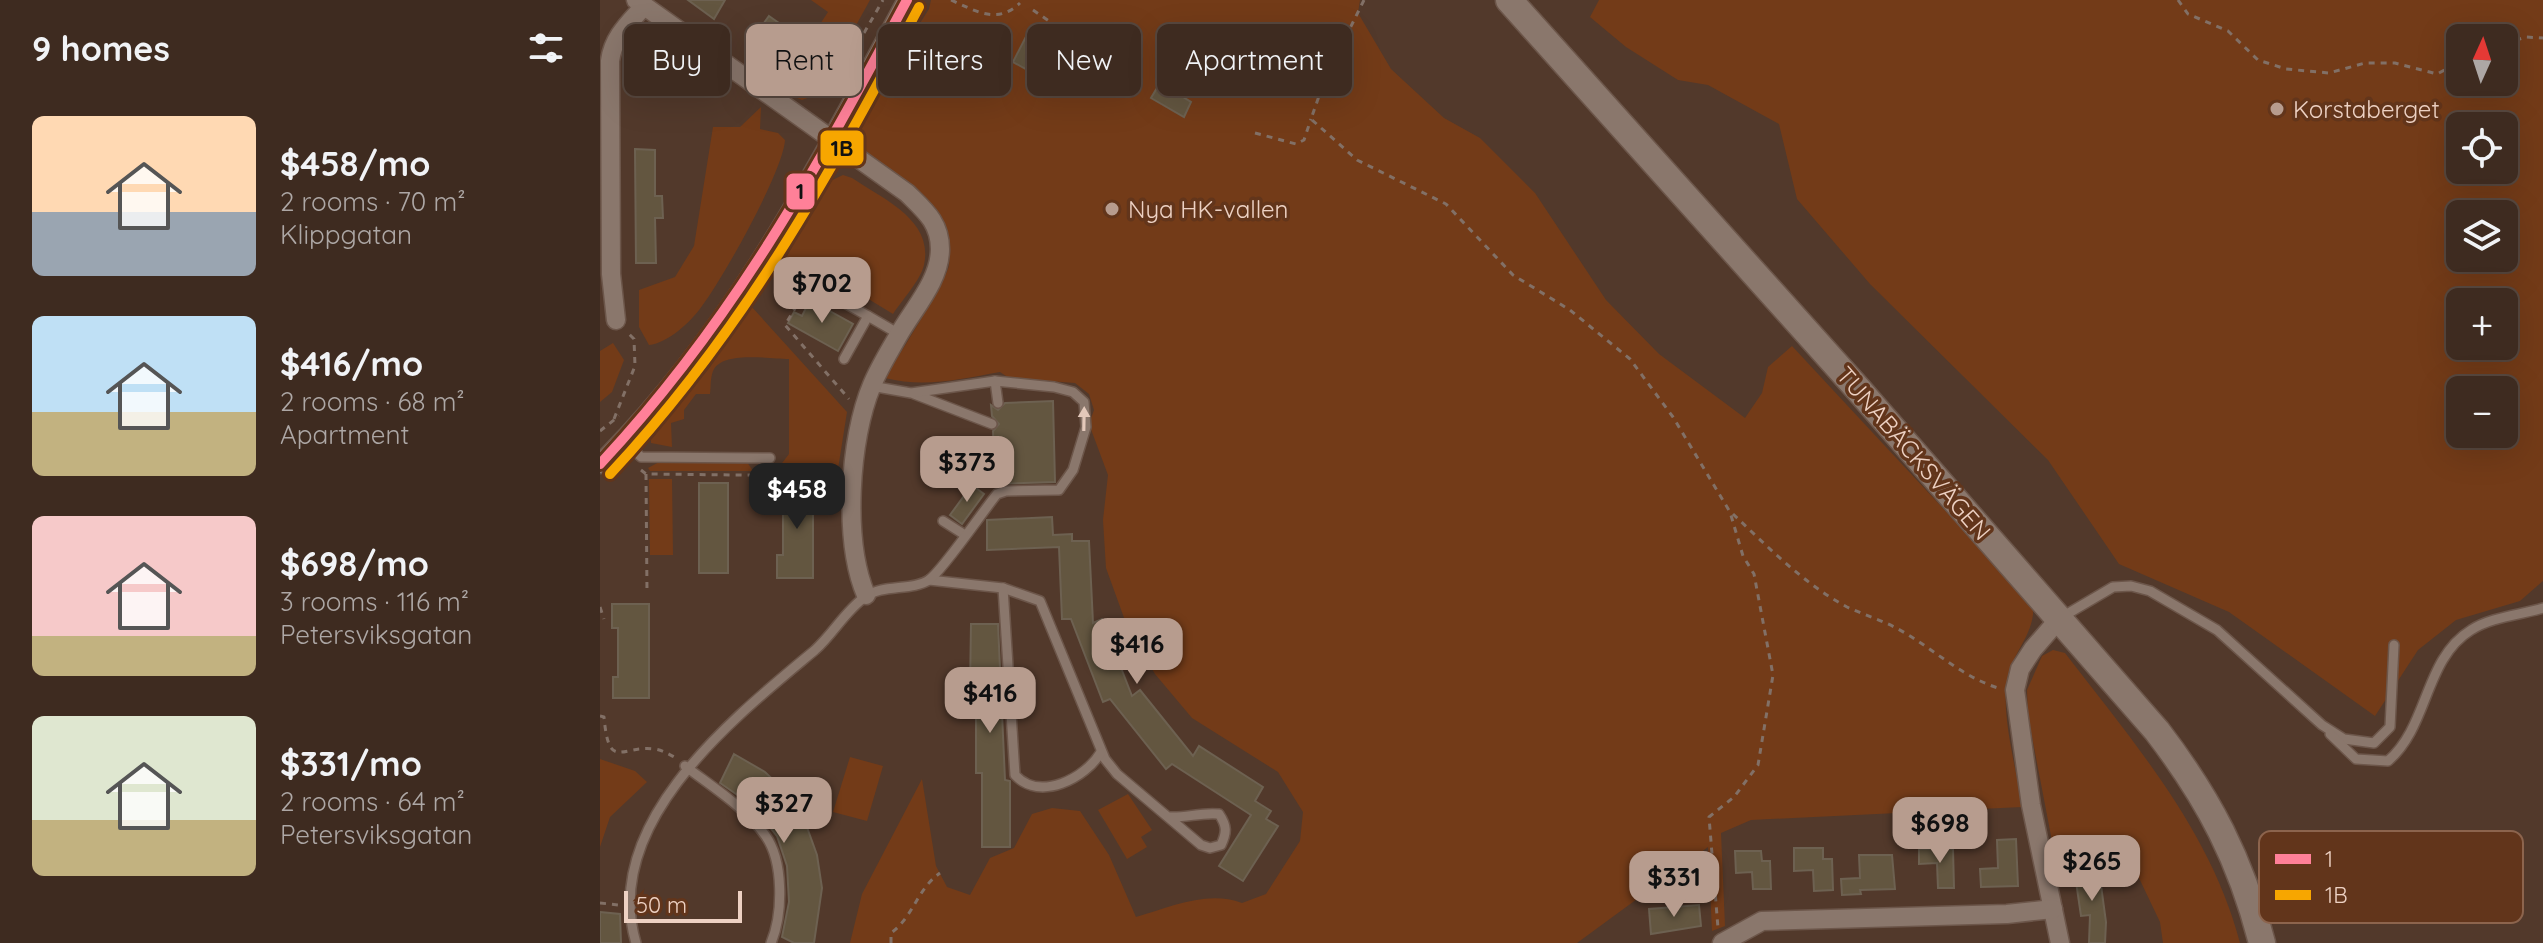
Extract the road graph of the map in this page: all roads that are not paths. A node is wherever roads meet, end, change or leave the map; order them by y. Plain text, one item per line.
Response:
1 (907, 0) edge
2 (1509, 0) edge
3 (640, 3) edge
4 (833, 139) junction
5 (764, 258) junction
6 (868, 316) junction
7 (616, 320) road end
8 (899, 334) junction
9 (844, 359) dead end
10 (995, 381) junction
11 (871, 386) junction
12 (911, 393) junction
13 (998, 403) dead end
14 (992, 424) dead end
15 (624, 441) junction
16 (770, 458) dead end
17 (600, 464) edge
18 (943, 521) dead end
19 (965, 535) junction
20 (929, 580) junction
21 (1003, 588) junction
22 (866, 595) junction
23 (2543, 608) edge
24 (2059, 619) junction
25 (2394, 645) dead end
26 (2322, 725) junction
27 (1101, 752) junction
28 (685, 766) junction
29 (1169, 817) junction
30 (2053, 909) junction
31 (636, 943) edge
32 (771, 943) edge
33 (1721, 943) edge
34 (2060, 943) edge
35 (2262, 943) edge

1 - 4 street
2 - 24 street, TUNABÄCKSVÄGEN
3 - 4 street
3 - 7 street
4 - 5 street
4 - 8 street
5 - 6 lane
5 - 15 street
6 - 8 lane
6 - 9 lane
8 - 11 street
10 - 12 lane
10 - 13 lane
19 -> 10 lane
11 - 12 lane
11 - 22 street
12 - 14 lane
15 - 16 lane
15 - 17 street
18 - 19 lane
19 - 20 lane
20 - 21 lane
20 - 22 lane
21 - 27 lane
21 - 27 lane
22 - 28 lane
23 - 26 lane
24 - 26 lane
24 - 30 street
24 - 35 street, TUNABÄCKSVÄGEN
25 - 26 lane
27 - 29 lane
28 - 31 lane
28 - 32 lane
29 - 29 lane
30 - 33 street
30 - 34 street

